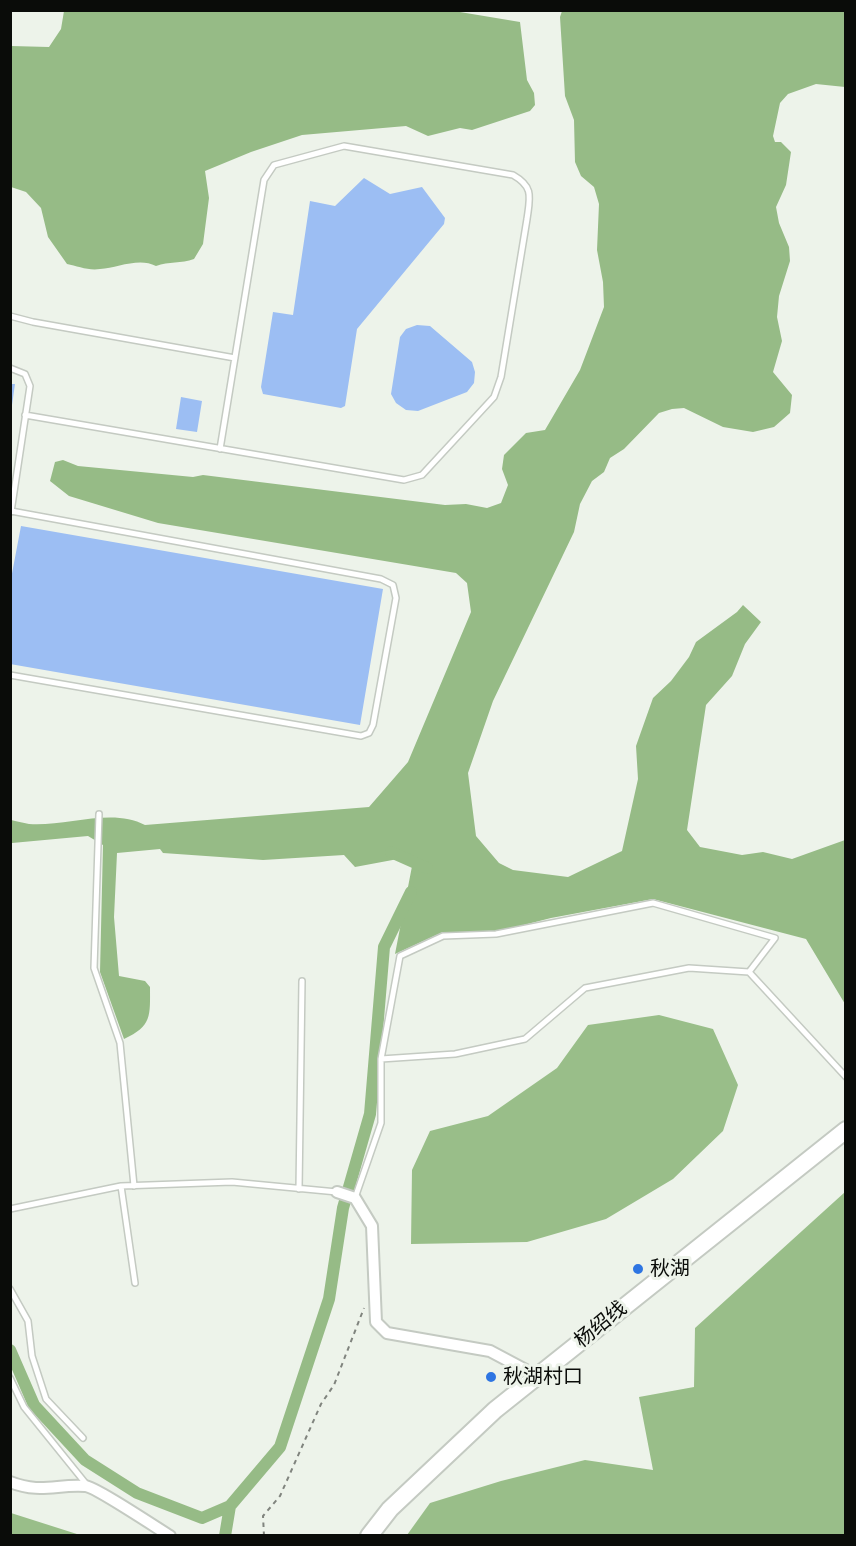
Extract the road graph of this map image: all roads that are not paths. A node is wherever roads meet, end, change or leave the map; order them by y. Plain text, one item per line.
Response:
1 (10, 316) edge
2 (235, 358) junction
3 (10, 368) edge
4 (25, 415) junction
5 (219, 448) junction
6 (11, 512) edge
7 (10, 675) edge
8 (99, 814) dead end
9 (749, 972) junction
10 (302, 981) dead end
11 (381, 1059) junction
12 (846, 1077) edge
13 (846, 1130) edge
14 (121, 1186) junction
15 (134, 1186) junction
16 (299, 1189) junction
17 (337, 1192) joint
18 (355, 1198) junction
19 (10, 1209) edge
20 (135, 1282) dead end
21 (10, 1289) edge
22 (537, 1376) junction
23 (10, 1378) edge
24 (83, 1438) dead end
25 (10, 1482) edge
26 (87, 1485) junction
27 (170, 1536) edge
28 (369, 1536) edge

1 - 2 lane
2 - 5 lane
2 - 5 lane
3 - 4 lane
4 - 5 lane
4 - 6 lane
6 - 7 lane
8 - 15 lane
9 - 11 lane
9 - 11 lane
9 - 12 lane
10 - 16 lane
11 - 18 lane
13 - 22 main road, 杨绍线
14 - 15 lane
14 - 19 lane
14 - 20 lane
15 - 16 lane
16 - 17 lane
17 - 18 street
18 - 22 street
21 - 24 lane
22 - 28 main road, 杨绍线
23 - 26 lane
25 - 26 street
26 - 27 street

